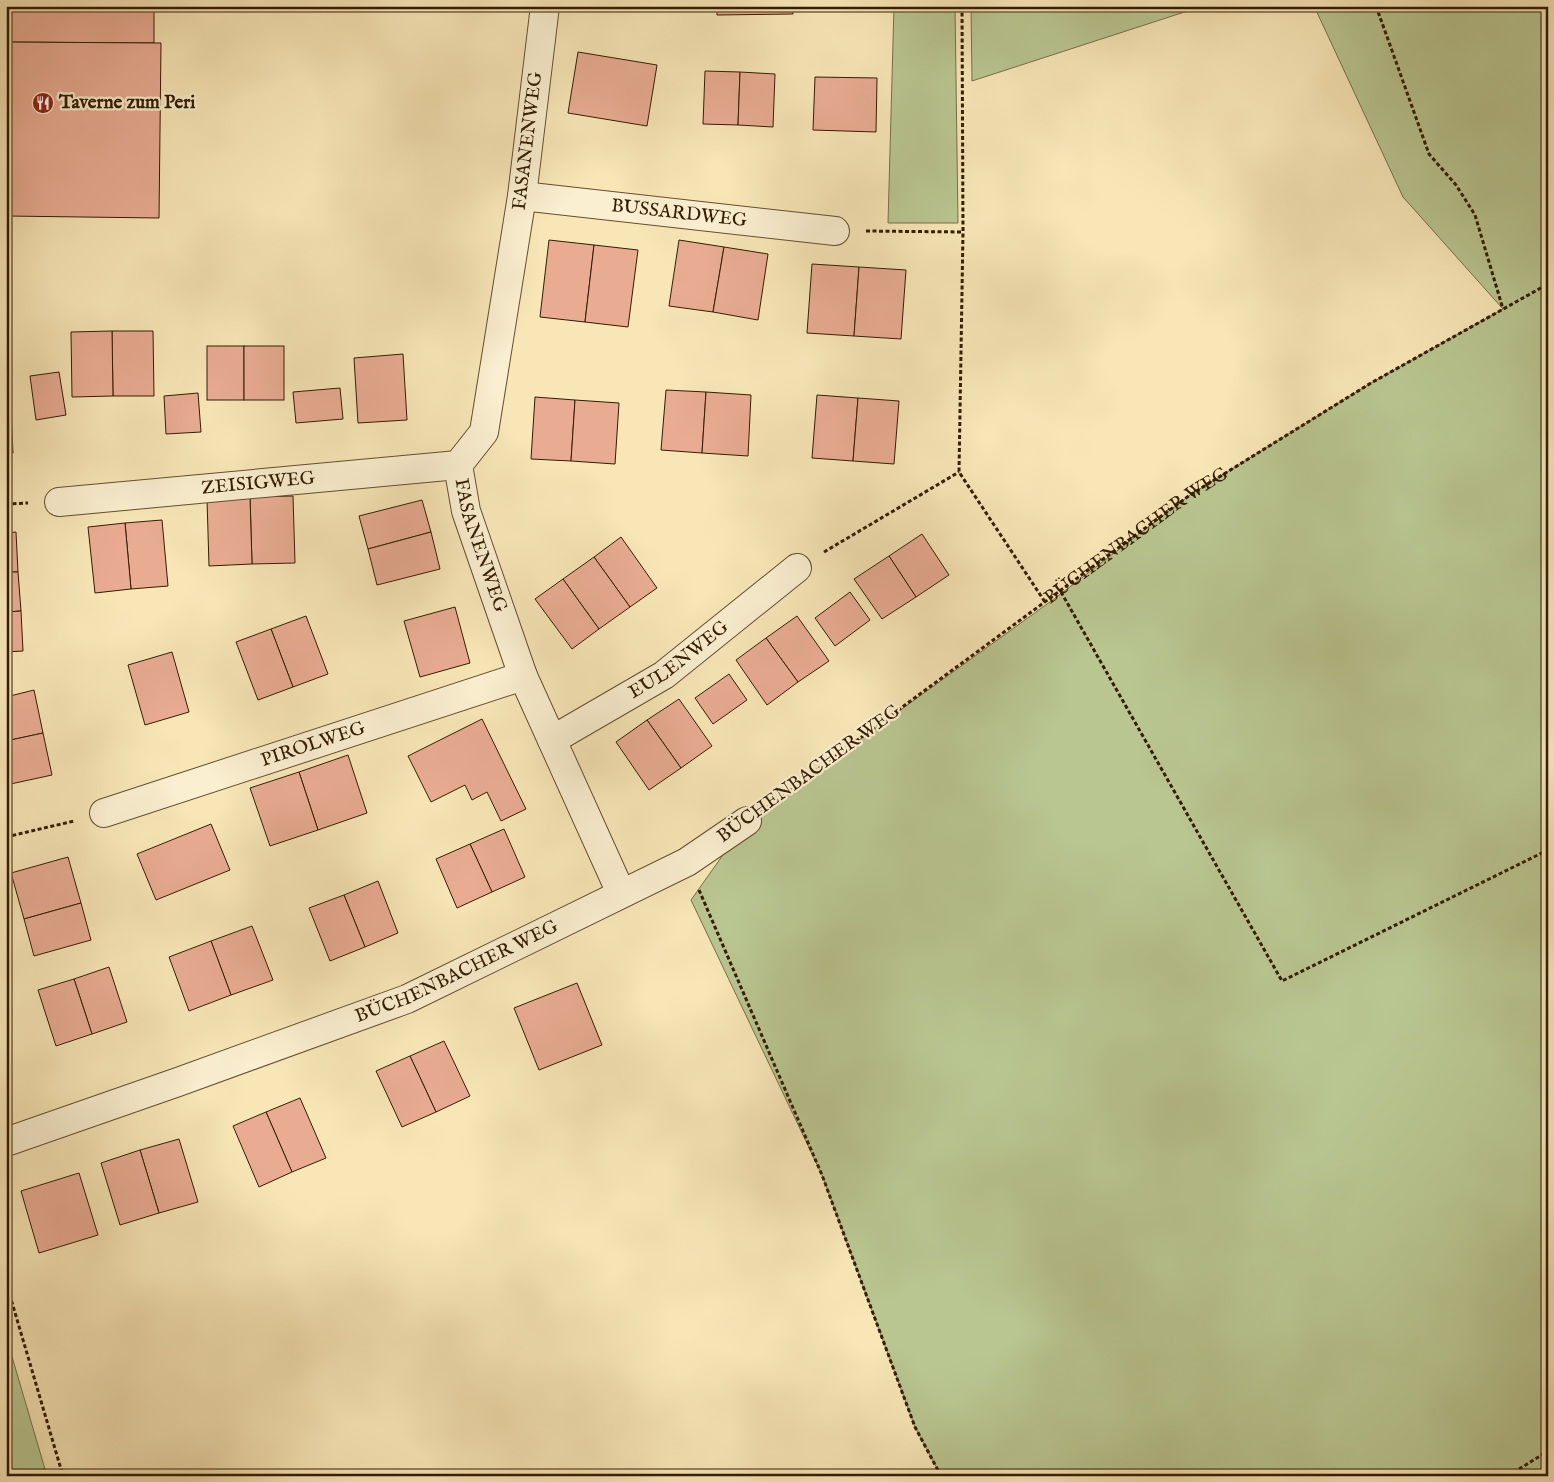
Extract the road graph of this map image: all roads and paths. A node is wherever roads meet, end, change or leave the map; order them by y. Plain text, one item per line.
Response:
1 (545, 6) edge
2 (962, 6) edge
3 (1376, 6) edge
4 (1545, 6) edge
5 (1548, 12) edge
6 (522, 196) junction
7 (835, 231) joint
8 (963, 232) junction
9 (1548, 284) edge
10 (1503, 308) junction
11 (458, 465) junction
12 (959, 472) junction
13 (59, 502) dead end
14 (797, 568) joint
15 (1061, 592) junction
16 (1045, 602) junction
17 (523, 676) junction
18 (552, 740) junction
19 (104, 813) joint
20 (748, 821) joint
21 (6, 837) edge
22 (1548, 850) edge
23 (686, 862) junction
24 (621, 893) junction
25 (6, 1142) edge
26 (6, 1282) edge
27 (1548, 1451) edge
28 (64, 1476) edge
29 (941, 1476) edge
30 (1508, 1476) edge

1 - 6 street, FASANENWEG
2 - 8 path
3 - 10 path
4 - 5 path
6 - 7 street, BUSSARDWEG
6 - 11 street, FASANENWEG
7 - 8 path
8 - 12 path
9 - 10 path, BÜCHENBACHER WEG
10 - 15 path, BÜCHENBACHER WEG
11 - 13 street, ZEISIGWEG
11 - 17 street, FASANENWEG
12 - 14 path
12 - 16 path
14 - 18 street, EULENWEG
15 - 16 path, BÜCHENBACHER WEG
15 - 22 path
16 - 20 path, BÜCHENBACHER WEG
17 - 18 street, FASANENWEG
17 - 19 street, PIROLWEG
18 - 24 street, FASANENWEG
19 - 21 path
20 - 23 street, BÜCHENBACHER WEG
23 - 24 street, BÜCHENBACHER WEG
23 - 29 path
24 - 25 street, BÜCHENBACHER WEG
26 - 28 path
27 - 30 path

